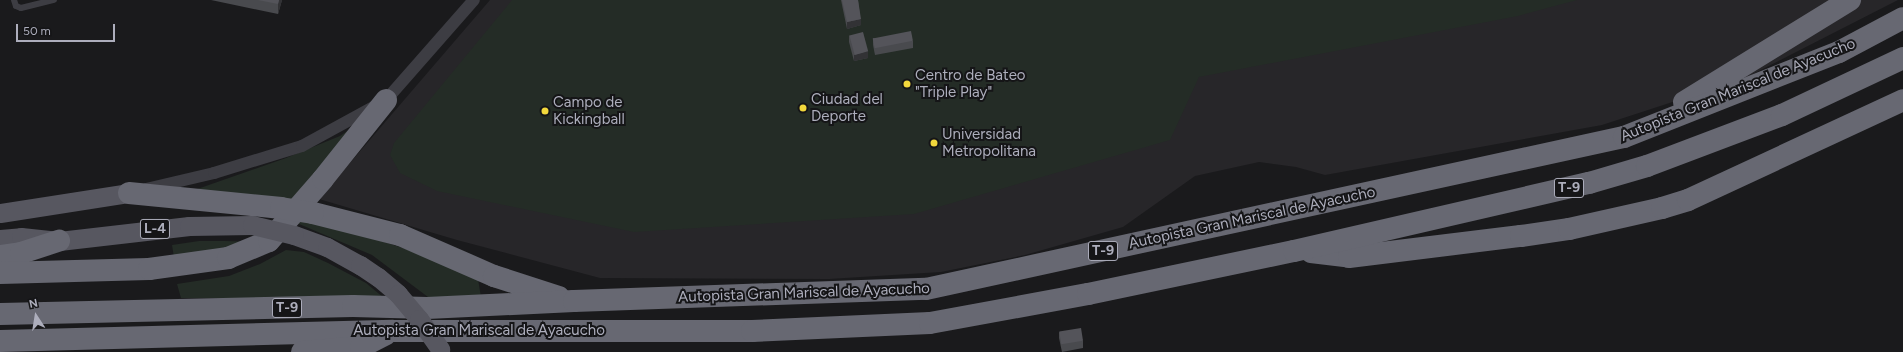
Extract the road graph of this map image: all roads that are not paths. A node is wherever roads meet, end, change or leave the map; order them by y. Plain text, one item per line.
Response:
1 (14, 0) edge
2 (54, 0) edge
3 (474, 0) edge
4 (1850, 0) edge
5 (1903, 18) edge
6 (1903, 58) edge
7 (386, 100) junction
8 (1903, 100) edge
9 (1624, 137) junction
10 (129, 193) junction
11 (0, 213) edge
12 (0, 239) edge
13 (59, 241) junction
14 (1294, 250) junction
15 (0, 256) edge
16 (0, 273) edge
17 (574, 301) junction
18 (0, 314) edge
19 (393, 331) junction
20 (0, 341) edge
21 (441, 350) edge
22 (302, 352) edge

1 - 2 lane
3 - 7 street
4 - 9 highway
5 - 9 highway, Autopista Gran Mariscal de Ayacucho / T-9
6 - 14 highway, Autopista Gran Mariscal de Ayacucho / T-9
7 - 10 street
7 - 16 highway
8 - 14 highway
9 - 17 highway, Autopista Gran Mariscal de Ayacucho / T-9
10 - 11 main road
10 - 17 highway, bridge
12 - 13 main road, L-4
13 - 15 highway
13 - 21 main road, L-4, bridge
14 - 19 highway, Autopista Gran Mariscal de Ayacucho / T-9
17 - 18 highway, Autopista Gran Mariscal de Ayacucho / T-9
19 - 20 highway, Autopista Gran Mariscal de Ayacucho / T-9
19 - 22 highway

